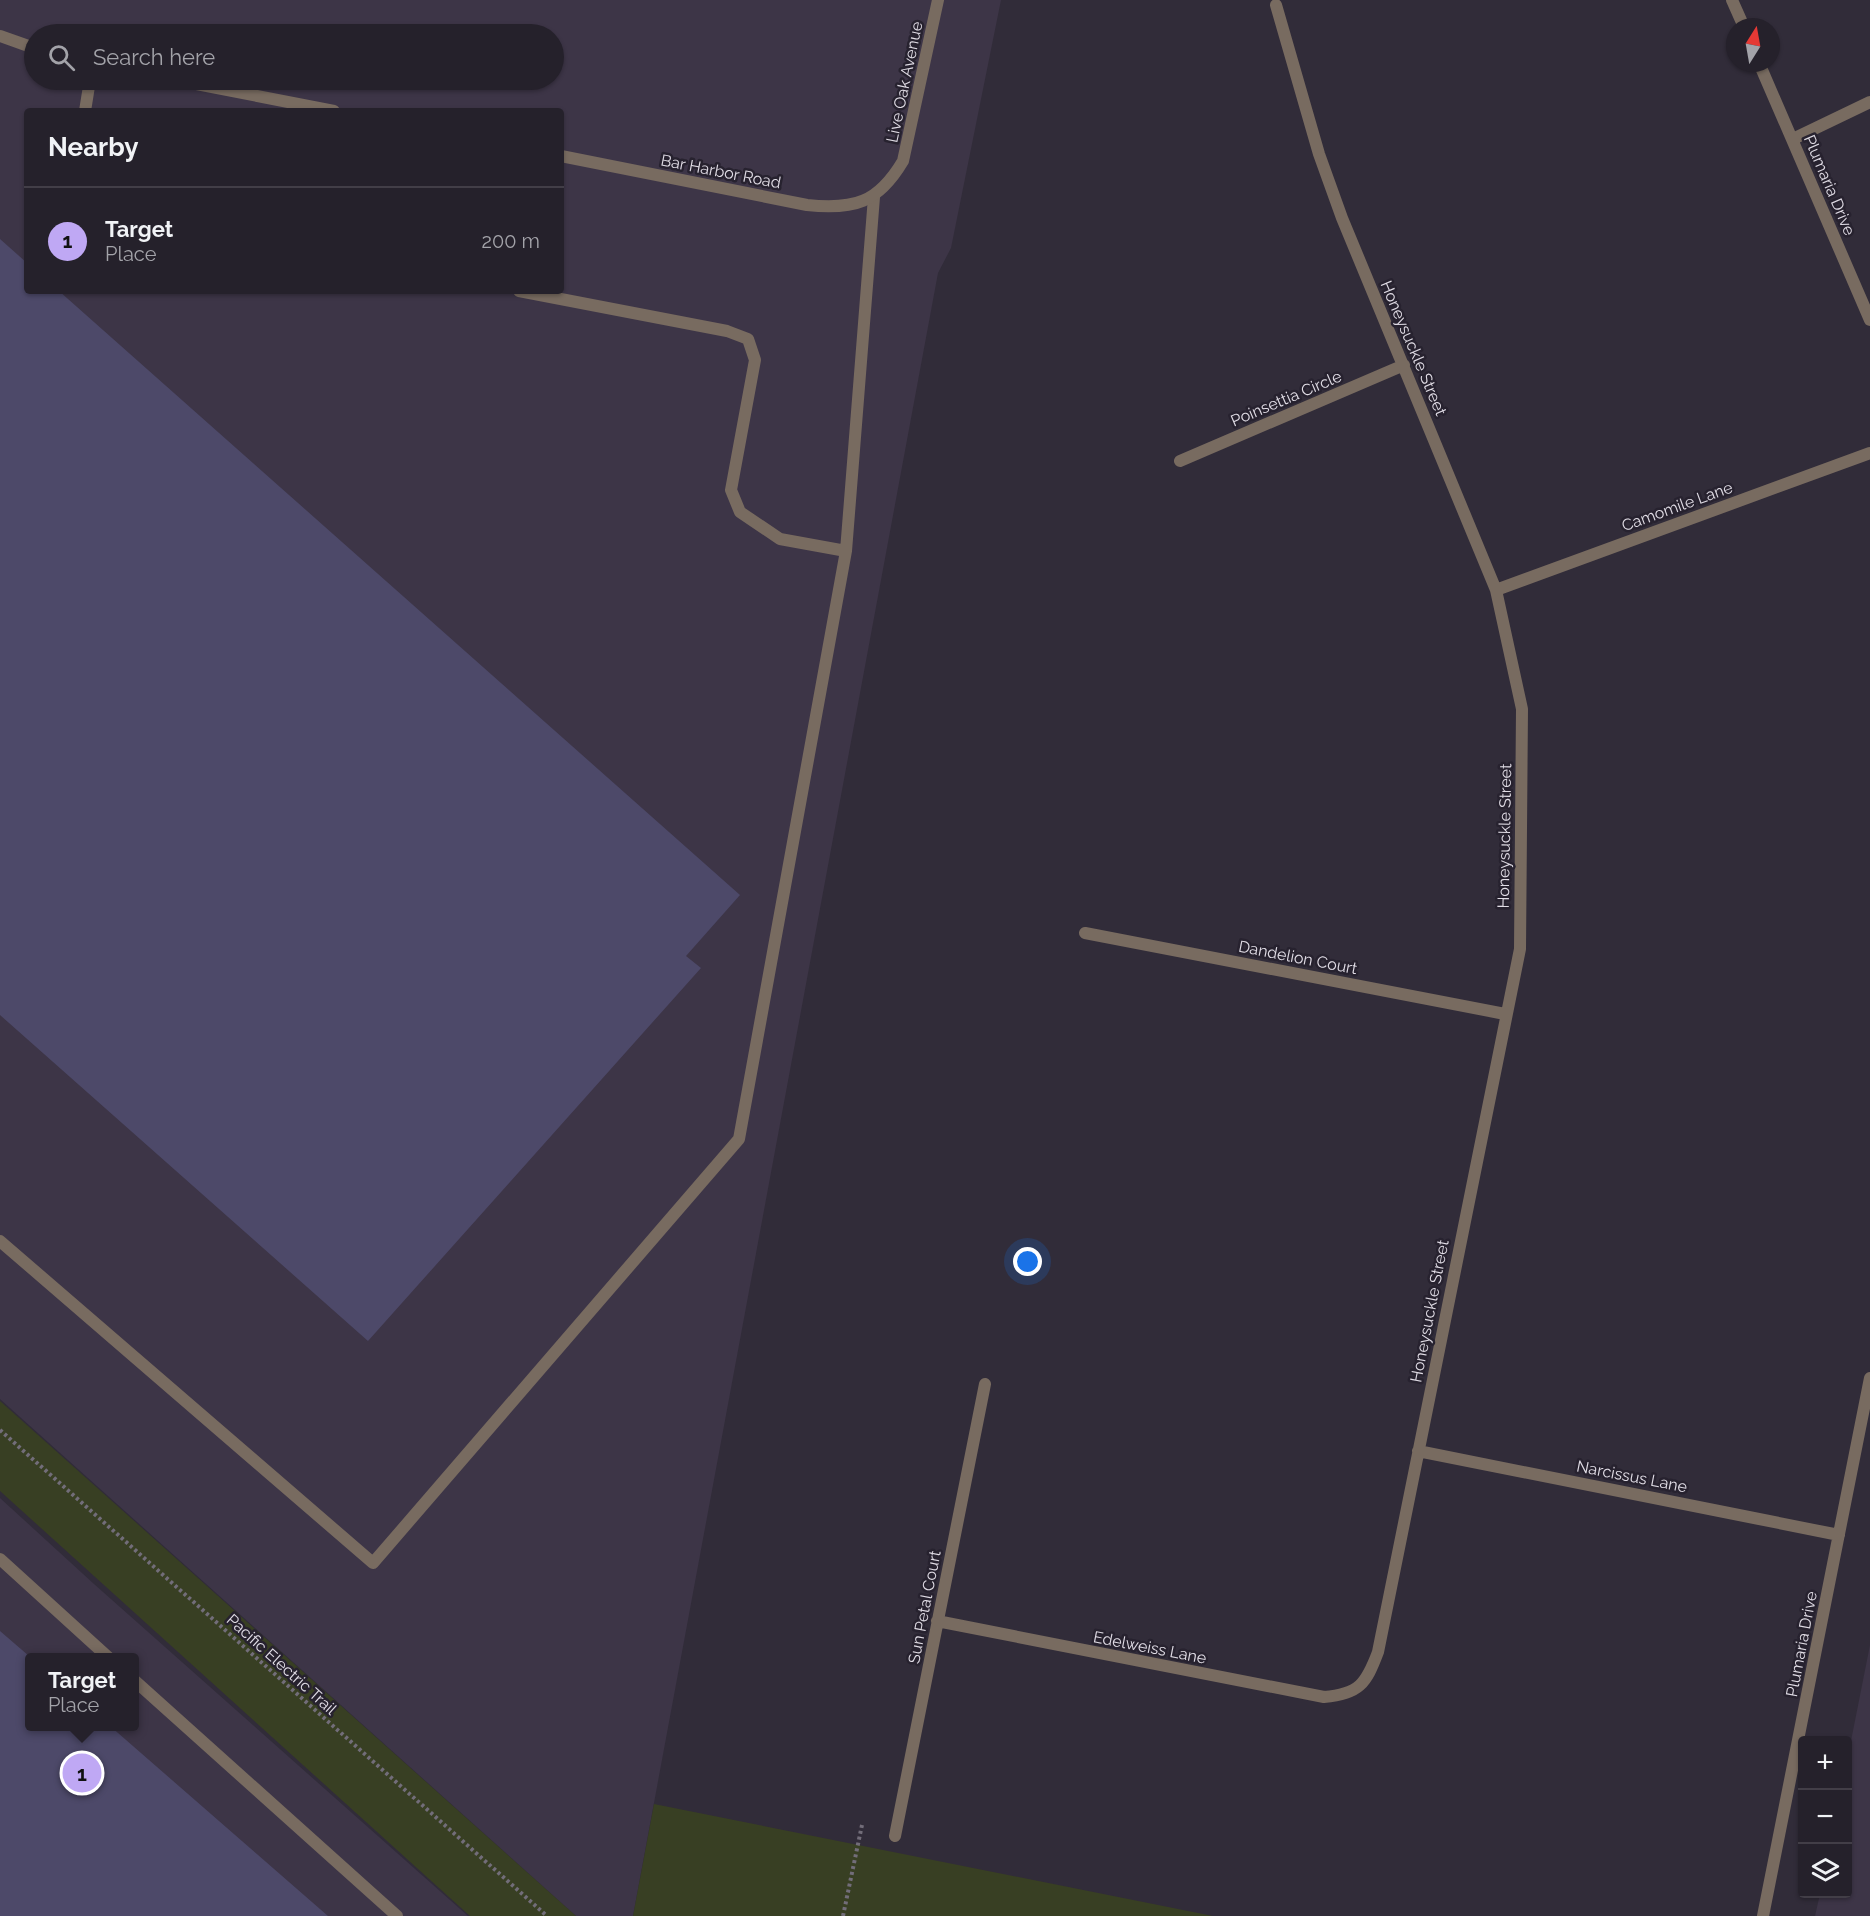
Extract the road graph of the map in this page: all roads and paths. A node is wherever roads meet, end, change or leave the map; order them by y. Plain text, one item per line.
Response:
1 (938, 0) edge
2 (1732, 0) edge
3 (1276, 5) dead end
4 (1740, 18) edge
5 (0, 36) edge
6 (24, 44) edge
7 (1763, 72) edge
8 (89, 90) edge
9 (227, 90) edge
10 (1870, 102) edge
11 (86, 108) edge
12 (319, 108) edge
13 (1792, 139) junction
14 (564, 157) edge
15 (874, 197) junction
16 (535, 294) edge
17 (1870, 320) edge
18 (1404, 365) junction
19 (1870, 453) edge
20 (1180, 461) dead end
21 (846, 551) junction
22 (1496, 590) junction
23 (1085, 933) dead end
24 (1505, 1014) junction
25 (0, 1241) edge
26 (1870, 1378) edge
27 (985, 1384) dead end
28 (0, 1430) edge
29 (1418, 1450) junction
30 (1839, 1535) junction
31 (0, 1559) edge
32 (938, 1621) junction
33 (103, 1653) edge
34 (139, 1684) edge
35 (1356, 1690) joint
36 (862, 1825) dead end
37 (895, 1836) dead end
38 (397, 1916) edge
39 (547, 1916) edge
40 (843, 1916) edge
41 (1763, 1916) edge

1 - 15 street, Live Oak Avenue
2 - 4 street
3 - 18 street, Honeysuckle Street
5 - 6 street
7 - 13 street, Plumaria Drive
8 - 11 street
9 - 12 street
10 - 13 street
13 - 17 street, Plumaria Drive
14 - 15 street, Bar Harbor Road
15 - 21 street
16 - 21 street
18 - 20 street, Poinsettia Circle
18 - 22 street, Honeysuckle Street
19 - 22 street, Camomile Lane
21 - 25 street
22 - 24 street, Honeysuckle Street
23 - 24 street, Dandelion Court
24 - 29 street, Honeysuckle Street
26 - 30 street, Plumaria Drive
27 - 32 street, Sun Petal Court
28 - 39 path, Pacific Electric Trail
29 - 30 street, Narcissus Lane
29 - 35 street, Honeysuckle Street
30 - 41 street, Plumaria Drive
31 - 33 street
32 - 35 street, Edelweiss Lane
32 - 37 street, Sun Petal Court
34 - 38 street
36 - 40 path

